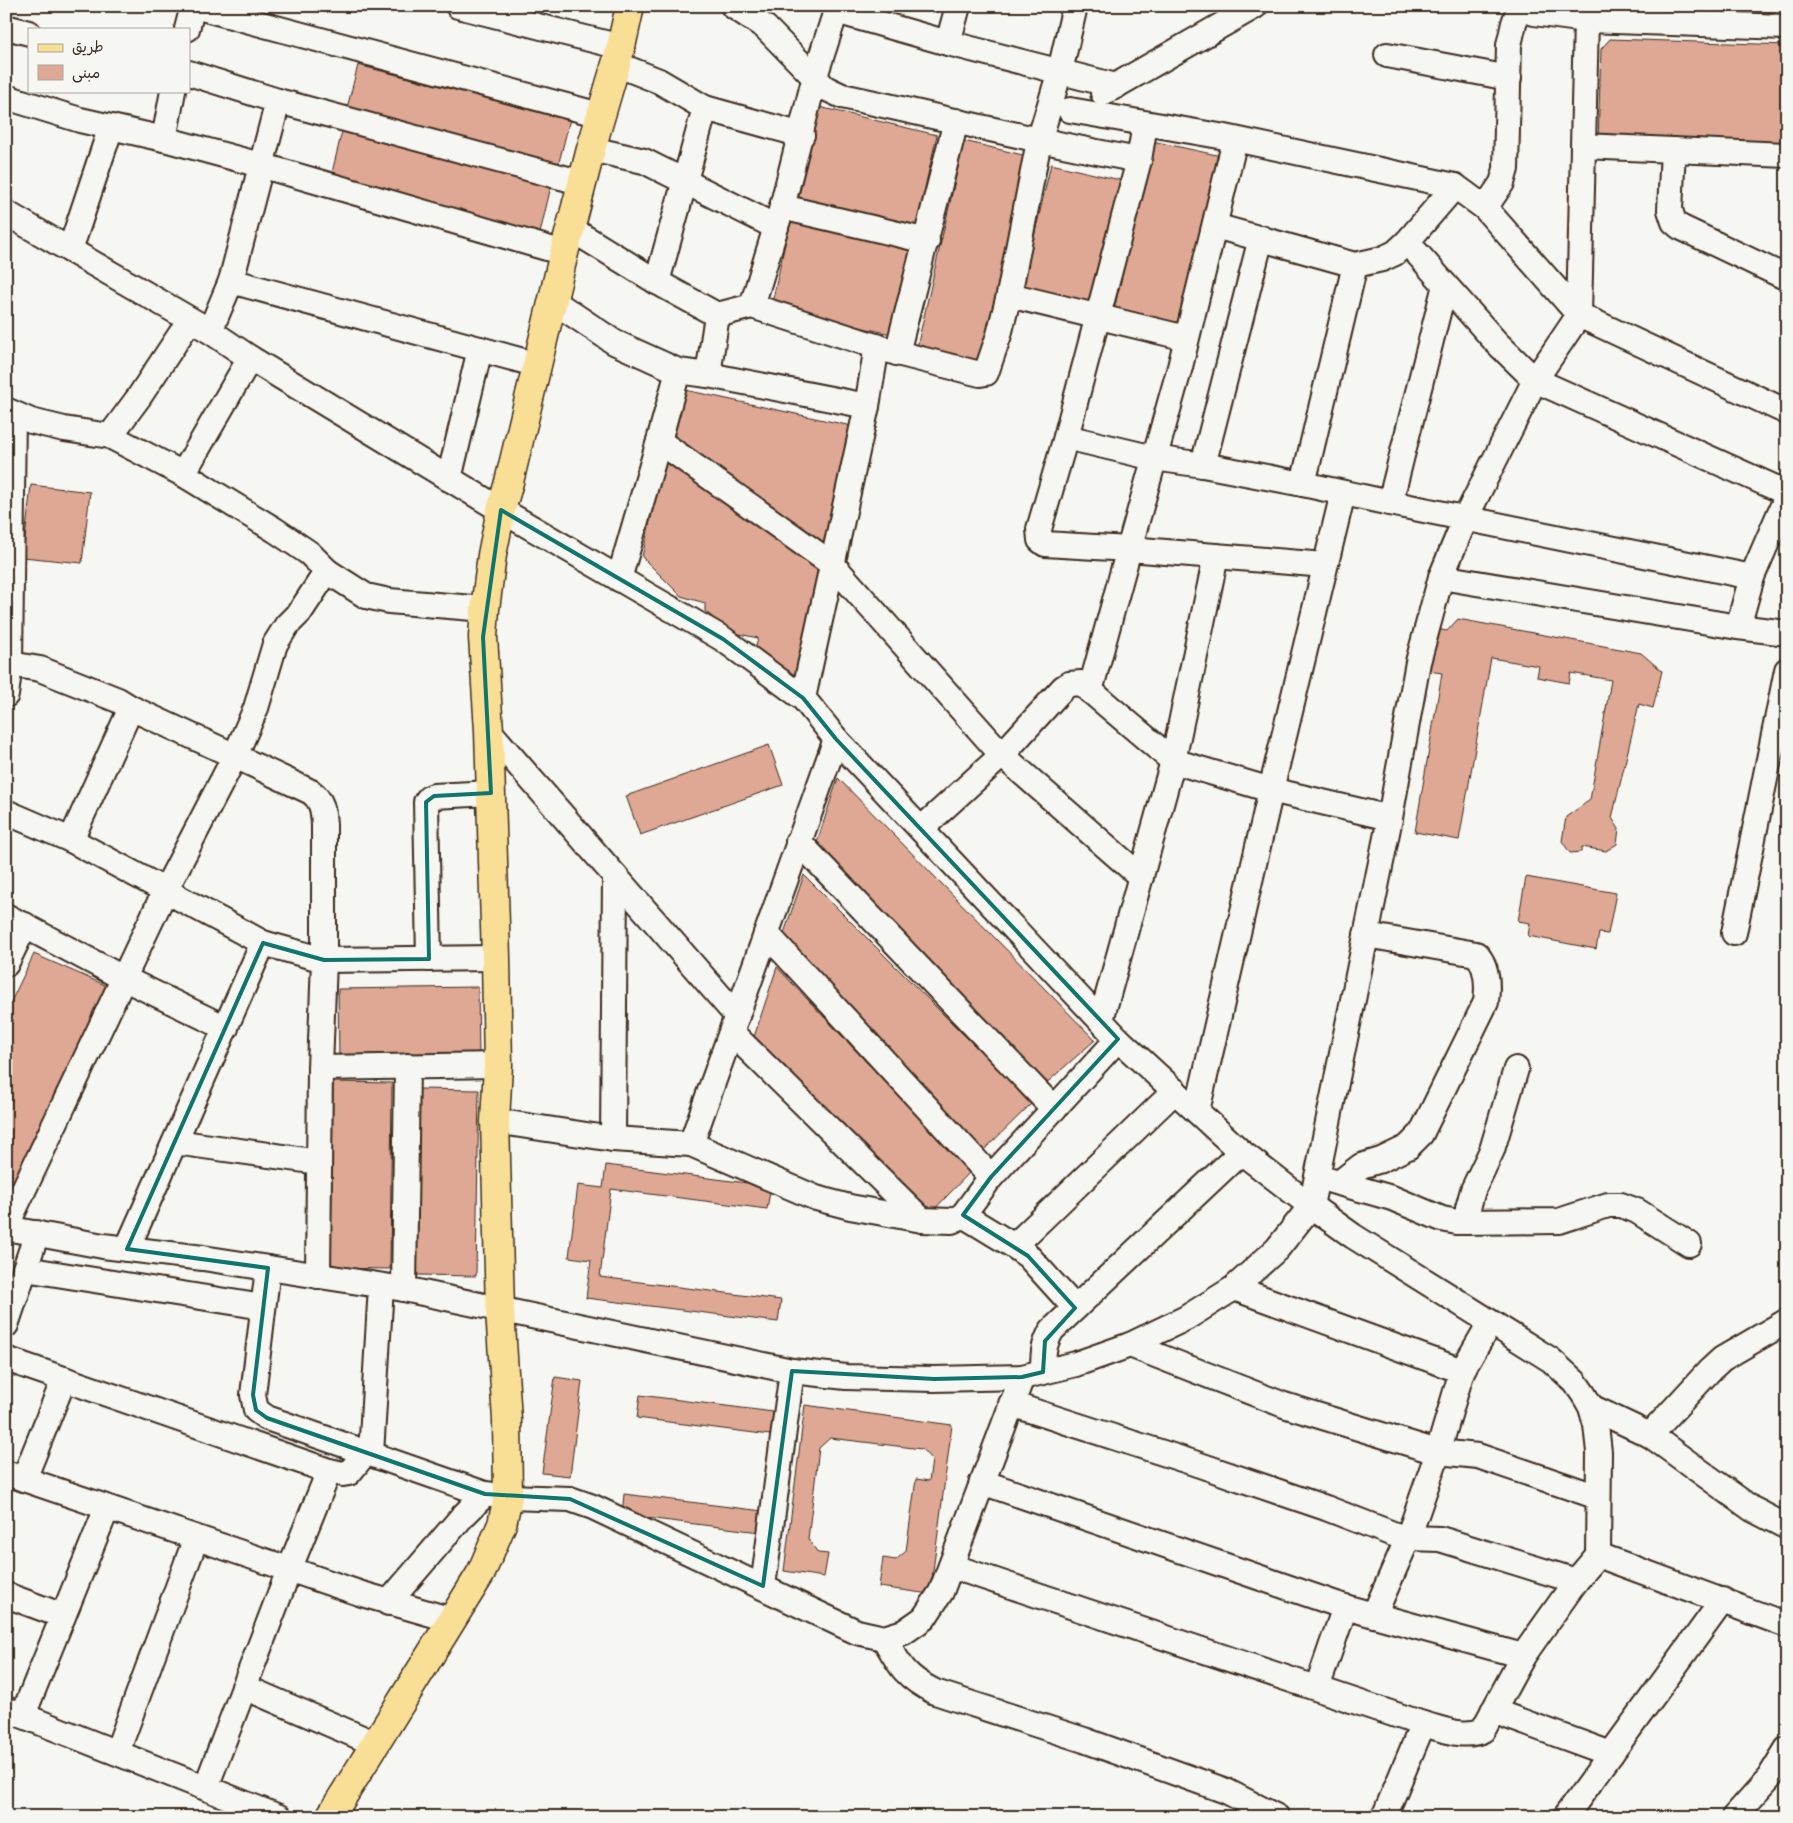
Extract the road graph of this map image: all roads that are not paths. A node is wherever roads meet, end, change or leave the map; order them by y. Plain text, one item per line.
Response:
1 (193, 6) edge
2 (458, 6) edge
3 (630, 6) edge
4 (733, 6) edge
5 (958, 6) edge
6 (1075, 6) edge
7 (1255, 6) edge
8 (1520, 6) edge
9 (837, 9) edge
10 (1586, 20) junction
11 (6, 27) edge
12 (1787, 27) edge
13 (187, 28) edge
14 (28, 33) edge
15 (948, 43) junction
16 (1387, 54) dead end
17 (618, 55) junction
18 (1060, 71) junction
19 (190, 73) edge
20 (815, 76) junction
21 (1509, 78) junction
22 (1116, 86) junction
23 (173, 92) edge
24 (6, 97) edge
25 (278, 101) junction
26 (705, 108) junction
27 (1070, 110) junction
28 (600, 115) junction
29 (956, 120) junction
30 (1145, 124) junction
31 (111, 127) junction
32 (1042, 131) junction
33 (802, 135) junction
34 (164, 139) junction
35 (1235, 140) junction
36 (1583, 146) junction
37 (591, 149) junction
38 (1672, 150) junction
39 (1787, 155) edge
40 (1139, 160) junction
41 (260, 166) junction
42 (685, 181) junction
43 (582, 183) junction
44 (1455, 186) junction
45 (1485, 208) junction
46 (6, 213) edge
47 (779, 217) junction
48 (1215, 226) junction
49 (1262, 238) junction
50 (568, 241) junction
51 (926, 241) junction
52 (1407, 242) junction
53 (70, 250) junction
54 (1355, 265) junction
55 (1787, 278) edge
56 (231, 281) junction
57 (657, 282) junction
58 (1445, 285) junction
59 (1009, 295) junction
60 (553, 301) junction
61 (752, 306) junction
62 (717, 315) junction
63 (1579, 315) junction
64 (1097, 316) junction
65 (200, 326) junction
66 (1186, 338) junction
67 (480, 349) junction
68 (887, 350) junction
69 (250, 358) junction
70 (538, 365) junction
71 (678, 371) junction
72 (708, 375) junction
73 (1535, 380) junction
74 (866, 406) junction
75 (9, 412) edge
76 (1787, 412) edge
77 (110, 436) junction
78 (1066, 437) junction
79 (659, 441) junction
80 (1154, 458) junction
81 (1203, 465) junction
82 (182, 474) junction
83 (449, 479) junction
84 (1303, 484) junction
85 (1343, 493) junction
86 (1787, 495) edge
87 (1390, 503) junction
88 (501, 510) junction
89 (1466, 517) junction
90 (1129, 549) junction
91 (1216, 556) junction
92 (833, 565) junction
93 (1325, 565) junction
94 (327, 571) junction
95 (1752, 576) junction
96 (1441, 577) junction
97 (619, 579) junction
98 (485, 609) junction
99 (1738, 627) junction
100 (1787, 633) edge
101 (10, 664) junction
102 (1787, 670) edge
103 (1090, 691) junction
104 (6, 695) edge
105 (803, 698) junction
106 (131, 708) junction
107 (489, 731) junction
108 (836, 739) junction
109 (1002, 755) junction
110 (235, 756) junction
111 (1174, 761) junction
112 (1270, 790) junction
113 (491, 793) junction
114 (6, 812) edge
115 (1390, 818) junction
116 (922, 829) junction
117 (71, 840) junction
118 (798, 841) junction
119 (615, 876) junction
120 (1141, 877) junction
121 (165, 891) junction
122 (16, 920) edge
123 (766, 933) junction
124 (1734, 933) dead end
125 (1366, 935) junction
126 (263, 943) junction
127 (496, 958) junction
128 (429, 959) junction
129 (324, 960) junction
130 (6, 964) edge
131 (123, 978) junction
132 (1101, 1020) junction
133 (734, 1024) junction
134 (226, 1028) junction
135 (1118, 1039) junction
136 (498, 1065) junction
137 (407, 1066) junction
138 (320, 1068) junction
139 (1516, 1069) dead end
140 (1175, 1091) junction
141 (1054, 1109) junction
142 (1197, 1111) junction
143 (496, 1121) junction
144 (613, 1139) junction
145 (175, 1142) junction
146 (691, 1144) junction
147 (1242, 1152) junction
148 (319, 1162) junction
149 (991, 1177) junction
150 (1317, 1177) junction
151 (1339, 1184) junction
152 (1311, 1206) junction
153 (963, 1215) junction
154 (922, 1220) junction
155 (1467, 1222) junction
156 (6, 1228) edge
157 (37, 1233) junction
158 (1689, 1244) dead end
159 (1014, 1246) junction
160 (127, 1249) junction
161 (268, 1268) junction
162 (25, 1269) junction
163 (318, 1276) junction
164 (380, 1286) junction
165 (1234, 1288) junction
166 (404, 1289) junction
167 (263, 1307) junction
168 (1075, 1308) junction
169 (500, 1310) junction
170 (1787, 1321) edge
171 (1490, 1323) junction
172 (6, 1325) edge
173 (1130, 1345) junction
174 (6, 1359) edge
175 (792, 1371) junction
176 (1462, 1371) junction
177 (1032, 1374) junction
178 (64, 1379) junction
179 (1011, 1404) junction
180 (1590, 1408) junction
181 (1650, 1435) junction
182 (1438, 1452) junction
183 (369, 1453) junction
184 (329, 1472) junction
185 (15, 1476) edge
186 (982, 1482) junction
187 (497, 1495) junction
188 (1598, 1497) junction
189 (107, 1508) junction
190 (1787, 1527) edge
191 (196, 1538) junction
192 (1408, 1538) junction
193 (1598, 1555) junction
194 (951, 1566) junction
195 (289, 1570) junction
196 (1576, 1581) junction
197 (762, 1586) junction
198 (6, 1595) edge
199 (1723, 1600) junction
200 (388, 1603) junction
201 (1345, 1607) junction
202 (1374, 1614) junction
203 (63, 1616) junction
204 (452, 1620) junction
205 (1787, 1624) edge
206 (884, 1638) junction
207 (1524, 1656) junction
208 (244, 1687) junction
209 (1317, 1688) junction
210 (1493, 1711) junction
211 (14, 1712) edge
212 (1423, 1724) junction
213 (376, 1744) junction
214 (1787, 1749) edge
215 (117, 1752) junction
216 (1611, 1754) junction
217 (206, 1787) junction
218 (279, 1817) edge
219 (330, 1817) edge
220 (1277, 1817) edge
221 (1384, 1817) edge
222 (1565, 1817) edge
223 (1734, 1817) edge

1 - 13 street
1 - 28 street
2 - 17 street
3 - 17 main road
4 - 20 street
5 - 15 street
6 - 18 street
7 - 22 street
8 - 10 street
8 - 21 street
9 - 15 street
9 - 20 street
10 - 12 street
10 - 36 street
11 - 14 street
15 - 18 street
16 - 21 street
17 - 26 street
17 - 28 main road
18 - 22 street
18 - 32 street
19 - 25 street
20 - 29 street
20 - 33 street
21 - 45 street
22 - 27 street
23 - 34 street
24 - 31 street
25 - 41 street
25 - 43 street
26 - 33 street
26 - 42 street
27 - 30 street
27 - 32 street
28 - 37 main road
29 - 32 street
29 - 51 street
30 - 35 street
30 - 40 street
31 - 34 street
31 - 53 street
32 - 40 street
32 - 59 street
33 - 47 street
34 - 41 street
35 - 44 street
35 - 48 street
36 - 38 street
36 - 63 street
37 - 42 street
37 - 43 main road
38 - 39 street
38 - 55 street
40 - 64 street
41 - 50 street
41 - 56 street
42 - 47 street
42 - 57 street
43 - 50 main road
44 - 45 street
44 - 52 street
45 - 63 street
46 - 53 street
47 - 51 street
47 - 61 street
48 - 49 street
48 - 66 street
49 - 54 street
49 - 81 street
50 - 57 street
50 - 60 main road
51 - 68 street
52 - 54 street
52 - 58 street
53 - 65 street
54 - 84 street
56 - 65 street
56 - 67 street
57 - 62 street
58 - 73 street
58 - 87 street
59 - 64 street
59 - 68 street
60 - 70 main road
60 - 71 street
61 - 62 street
61 - 68 street
62 - 72 street
63 - 73 street
63 - 76 street
64 - 66 street
64 - 78 street
65 - 69 street
65 - 77 street
66 - 80 street
67 - 70 street
67 - 83 street
68 - 74 street
69 - 82 street
69 - 83 street
70 - 88 main road
71 - 72 street
71 - 79 street
72 - 74 street
73 - 86 street
73 - 89 street
74 - 92 street
75 - 77 street
75 - 101 street
77 - 82 street
78 - 80 street
78 - 90 street
79 - 92 street
79 - 97 street
80 - 81 street
80 - 90 street
81 - 84 street
82 - 94 street
83 - 88 street
84 - 85 street
85 - 87 street
85 - 93 street
86 - 95 street
87 - 89 street
88 - 97 street
88 - 98 main road
89 - 95 street
89 - 96 street
90 - 91 street
90 - 103 street
91 - 93 street
91 - 111 street
92 - 105 street
92 - 109 street
93 - 112 street
94 - 98 street
94 - 110 street
95 - 99 street
96 - 99 street
96 - 115 street
97 - 105 street
98 - 107 main road
99 - 100 street
101 - 104 street
101 - 106 street
102 - 124 street
103 - 109 street
103 - 111 street
105 - 108 street
106 - 110 street
106 - 117 street
107 - 113 main road
107 - 119 street
108 - 116 street
108 - 118 street
109 - 116 street
109 - 120 street
110 - 121 street
110 - 129 street
111 - 112 street
111 - 120 street
112 - 115 street
112 - 142 street
113 - 127 main road
113 - 128 street
114 - 117 street
115 - 125 street
116 - 132 street
117 - 121 street
118 - 123 street
118 - 141 street
119 - 133 street
119 - 144 street
120 - 132 street
121 - 126 street
121 - 131 street
122 - 130 street
122 - 131 street
123 - 133 street
123 - 149 street
125 - 150 street
125 - 151 street
126 - 129 street
126 - 134 street
127 - 128 street
127 - 136 main road
128 - 129 street
129 - 138 street
131 - 134 street
131 - 156 street
132 - 135 street
133 - 146 street
133 - 154 street
134 - 145 street
135 - 140 street
135 - 141 street
136 - 137 street
136 - 143 main road
137 - 138 street
137 - 166 street
138 - 148 street
139 - 155 street
140 - 142 street
140 - 159 street
141 - 149 street
142 - 147 street
143 - 144 street
143 - 169 main road
144 - 146 street
145 - 148 street
145 - 160 street
146 - 154 street
147 - 152 street
147 - 168 street
148 - 163 street
149 - 153 street
150 - 151 street
150 - 152 street
151 - 155 street
152 - 165 street
152 - 171 street
153 - 154 street
153 - 159 street
155 - 158 street
156 - 157 street
157 - 160 street
157 - 162 street
159 - 168 street
160 - 161 street
161 - 163 street
161 - 167 street
162 - 167 street
162 - 172 street
163 - 164 street
164 - 166 street
164 - 183 street
165 - 173 street
165 - 176 street
166 - 169 street
167 - 183 street
168 - 177 street
169 - 175 street
169 - 187 main road
170 - 181 street
171 - 176 street
171 - 180 street
173 - 177 street
173 - 182 street
174 - 178 street
175 - 177 street
175 - 197 street
176 - 182 street
177 - 179 street
178 - 184 street
178 - 185 street
179 - 186 street
179 - 192 street
180 - 181 street
180 - 188 street
181 - 190 street
182 - 188 street
182 - 192 street
183 - 184 street
183 - 187 street
184 - 195 street
185 - 189 street
186 - 194 street
186 - 201 street
187 - 197 street
187 - 200 street
187 - 204 main road
188 - 193 street
189 - 191 street
189 - 203 street
191 - 195 street
191 - 215 street
192 - 196 street
192 - 202 street
193 - 196 street
193 - 199 street
194 - 206 street
194 - 209 street
195 - 200 street
195 - 208 street
196 - 207 street
197 - 206 street
198 - 203 street
199 - 205 street
199 - 216 street
200 - 204 street
201 - 202 street
201 - 209 street
202 - 207 street
203 - 211 street
204 - 213 main road
206 - 220 street
207 - 210 street
208 - 213 street
208 - 217 street
209 - 212 street
210 - 212 street
210 - 216 street
211 - 215 street
212 - 221 street
213 - 219 main road
214 - 223 street
215 - 217 street
216 - 222 street
217 - 218 street

